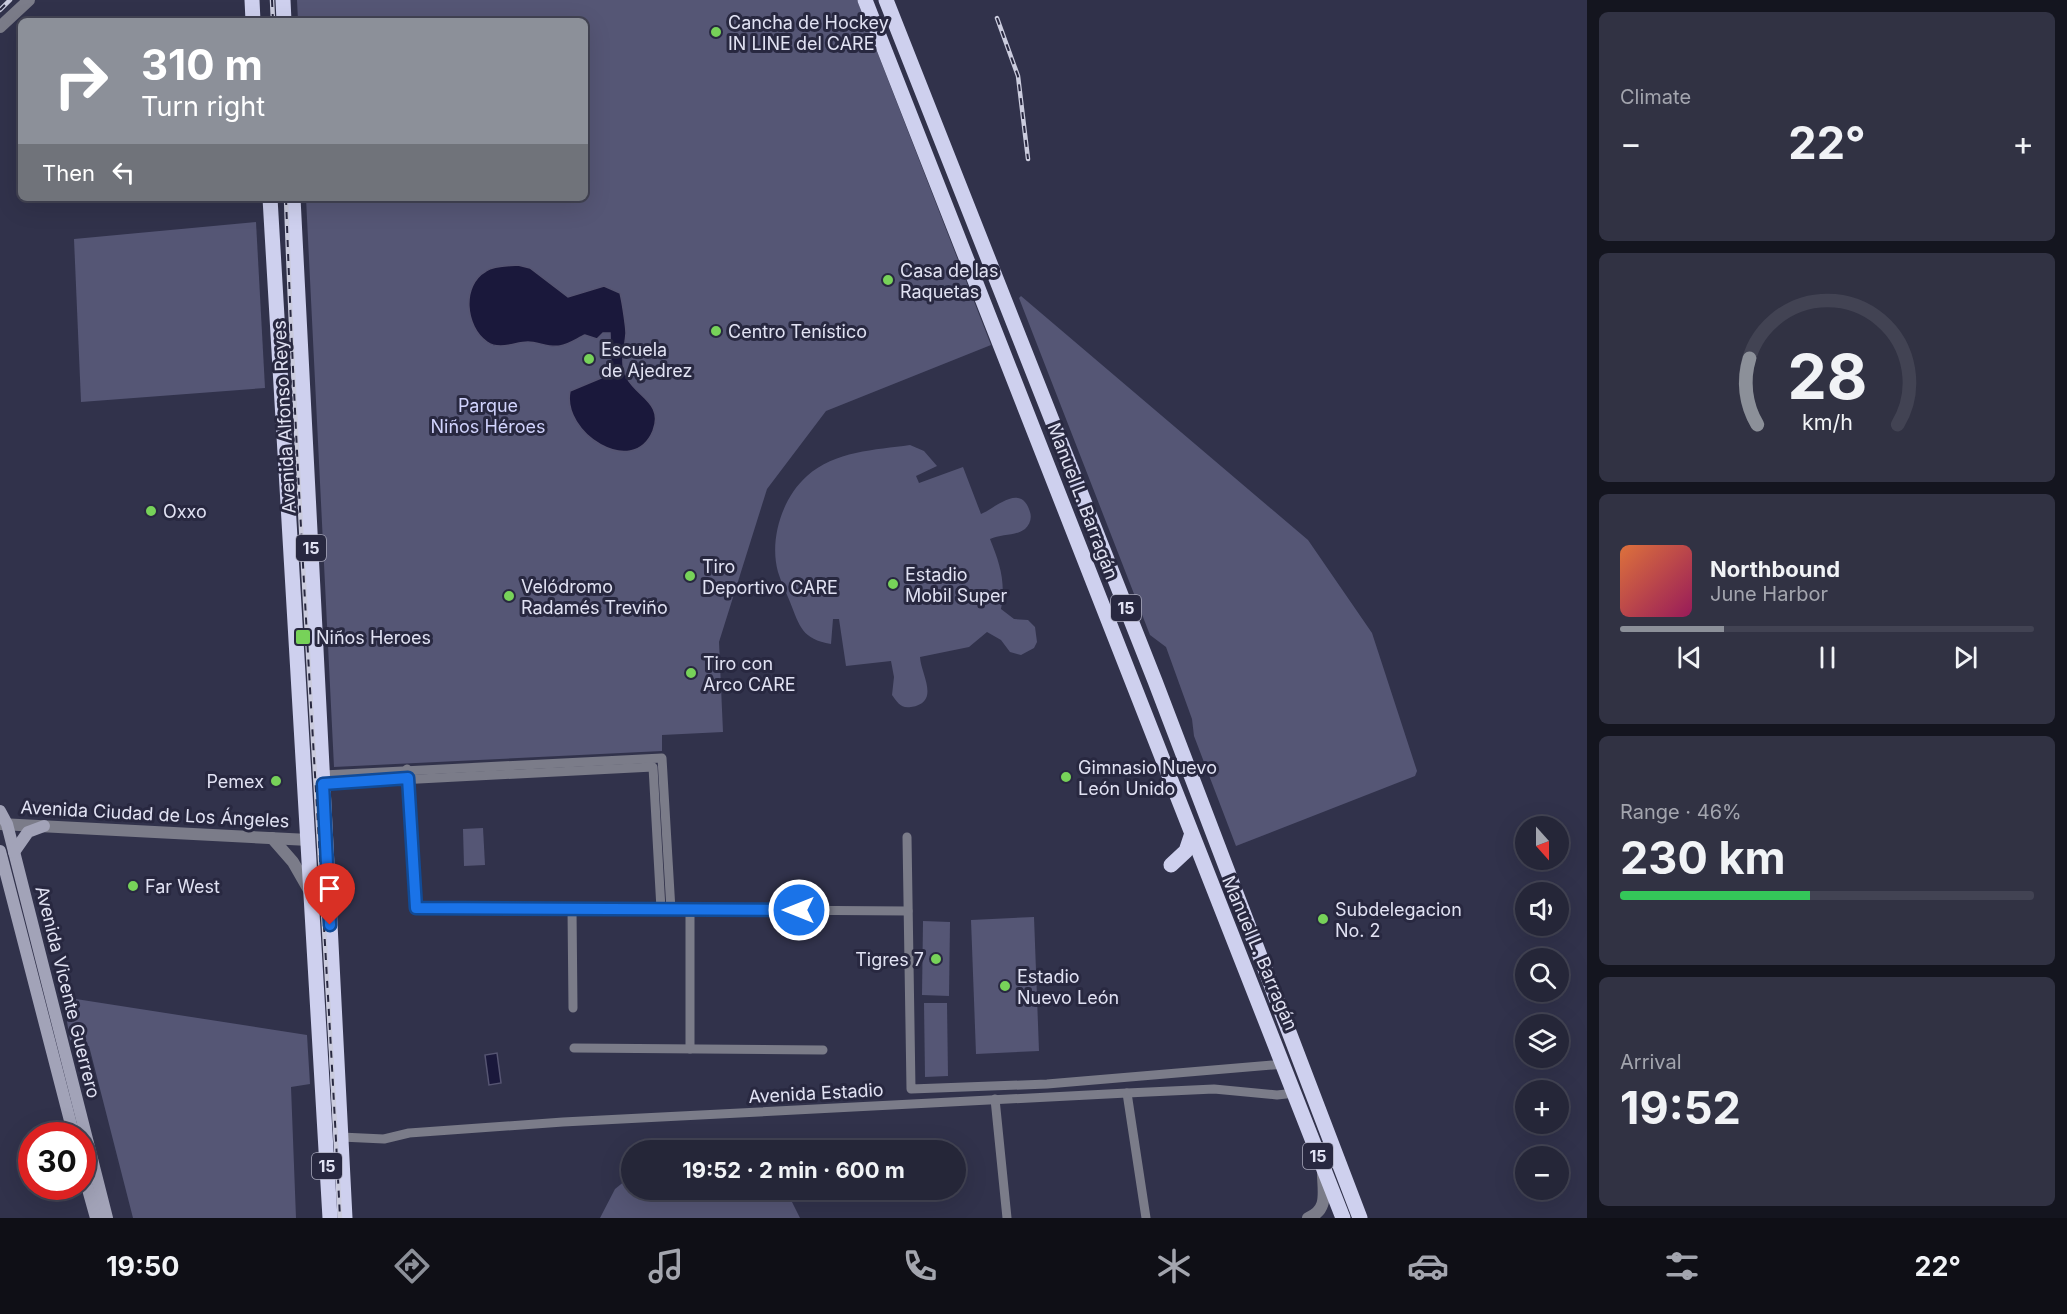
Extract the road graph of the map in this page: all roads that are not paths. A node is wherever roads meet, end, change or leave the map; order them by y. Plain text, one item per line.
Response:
1 (29, 0) edge
2 (252, 0) edge
3 (261, 0) edge
4 (283, 0) edge
5 (291, 0) edge
6 (865, 0) edge
7 (886, 0) edge
8 (253, 18) edge
9 (262, 18) edge
10 (284, 18) edge
11 (292, 18) edge
12 (0, 27) edge
13 (270, 201) edge
14 (292, 201) edge
15 (308, 489) junction
16 (290, 523) junction
17 (468, 771) junction
18 (407, 774) junction
19 (323, 780) junction
20 (1174, 790) junction
21 (325, 808) junction
22 (0, 811) edge
23 (4, 824) edge
24 (44, 826) junction
25 (1191, 836) junction
26 (907, 837) dead end
27 (272, 838) junction
28 (309, 840) junction
29 (0, 851) edge
30 (14, 852) junction
31 (309, 859) junction
32 (1172, 865) dead end
33 (311, 894) junction
34 (572, 909) junction
35 (661, 909) junction
36 (672, 910) junction
37 (690, 910) junction
38 (908, 911) junction
39 (1233, 935) junction
40 (573, 1008) dead end
41 (574, 1048) dead end
42 (690, 1049) junction
43 (823, 1050) dead end
44 (1285, 1064) junction
45 (1127, 1093) junction
46 (1295, 1093) junction
47 (996, 1099) junction
48 (70, 1122) edge
49 (341, 1137) junction
50 (1322, 1166) junction
51 (91, 1200) edge
52 (331, 1213) edge
53 (96, 1218) edge
54 (108, 1218) edge
55 (345, 1218) edge
56 (1007, 1218) edge
57 (1146, 1218) edge
58 (1308, 1218) edge
59 (1343, 1218) edge
60 (1360, 1218) edge

1 - 12 street
2 - 8 highway
3 - 9 highway
4 - 10 highway
5 - 11 highway
6 - 20 highway, Manuel L. Barragán / 15
7 - 60 highway, Manuel L. Barragán / 15
13 - 16 highway, Avenida Alfonso Reyes / 15
14 - 15 highway, Avenida Alfonso Reyes / 15
15 - 16 highway
15 - 19 highway, Avenida Alfonso Reyes / 15
16 - 28 highway, Avenida Alfonso Reyes / 15
17 - 18 street
17 - 35 street
17 - 36 street
18 - 19 street
18 - 34 street
19 - 21 highway, Avenida Alfonso Reyes / 15
20 - 25 highway, Manuel L. Barragán / 15
20 - 39 highway
21 - 31 highway
21 - 49 highway, Avenida Alfonso Reyes / 15
22 - 23 main road, Avenida Vicente Guerrero
23 - 24 street, Avenida Ciudad de Los Ángeles
23 - 30 main road, Avenida Vicente Guerrero
24 - 27 street, Avenida Ciudad de Los Ángeles
24 - 30 main road
25 - 32 highway
25 - 39 highway, Manuel L. Barragán / 15
26 - 38 street
27 - 28 street, Avenida Ciudad de Los Ángeles
27 - 33 street
28 - 31 highway, Avenida Alfonso Reyes / 15
29 - 48 main road, Avenida Vicente Guerrero
30 - 54 main road, Avenida Vicente Guerrero
31 - 33 highway, Avenida Alfonso Reyes / 15
33 - 52 highway, Avenida Alfonso Reyes / 15
34 - 35 street
34 - 40 street
35 - 36 street
36 - 37 street
37 - 38 street
37 - 42 street
38 - 44 street
39 - 44 highway, Manuel L. Barragán / 15
41 - 42 street
42 - 43 street
44 - 46 highway, Manuel L. Barragán / 15
45 - 46 street, Avenida Estadio
45 - 47 street, Avenida Estadio
45 - 57 street
46 - 50 highway, Manuel L. Barragán / 15
47 - 49 street, Avenida Estadio
47 - 56 street
49 - 55 highway, 15
50 - 58 street
50 - 59 highway, Manuel L. Barragán / 15
51 - 53 main road

